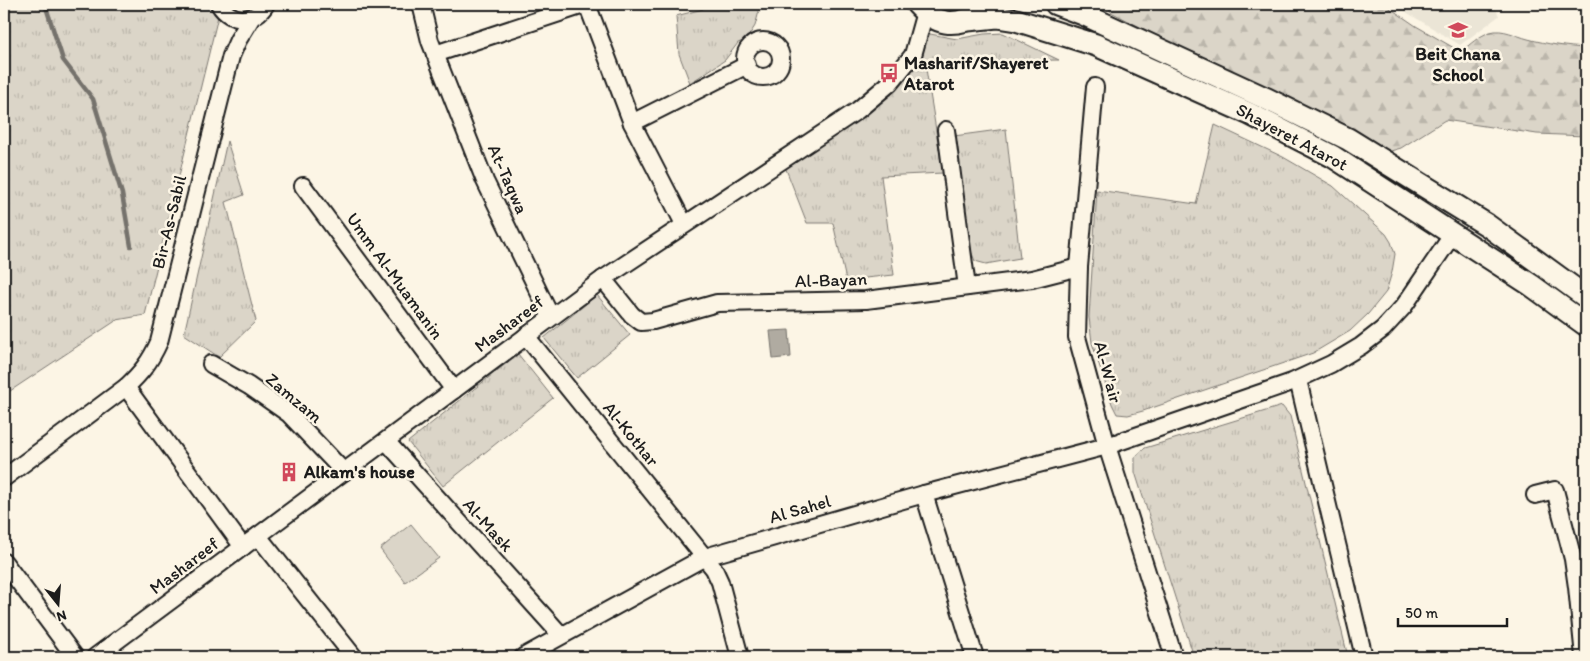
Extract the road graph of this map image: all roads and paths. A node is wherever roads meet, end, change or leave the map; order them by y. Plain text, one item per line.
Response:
1 (266, 4) edge
2 (421, 4) edge
3 (989, 4) edge
4 (1056, 4) edge
5 (221, 7) edge
6 (921, 8) edge
7 (252, 18) junction
8 (968, 20) junction
9 (435, 54) junction
10 (231, 56) junction
11 (747, 66) dead end
12 (1095, 87) dead end
13 (632, 123) junction
14 (946, 130) dead end
15 (303, 186) dead end
16 (684, 224) junction
17 (1453, 234) junction
18 (1079, 267) junction
19 (603, 279) junction
20 (967, 287) junction
21 (1586, 297) edge
22 (551, 318) junction
23 (1586, 325) edge
24 (526, 336) junction
25 (211, 364) dead end
26 (1298, 380) junction
27 (126, 387) junction
28 (454, 390) junction
29 (386, 441) junction
30 (1106, 446) junction
31 (344, 472) junction
32 (4, 478) edge
33 (924, 494) junction
34 (1535, 495) dead end
35 (258, 536) junction
36 (243, 547) junction
37 (705, 557) junction
38 (4, 562) edge
39 (561, 635) junction
40 (75, 657) edge
41 (95, 657) edge
42 (354, 657) edge
43 (523, 657) edge
44 (740, 657) edge
45 (975, 657) edge
46 (1174, 657) edge
47 (1364, 657) edge
48 (1584, 657) edge

1 - 7 street, Bir-As-Sabil
2 - 9 street, At-Taqwa
3 - 8 main road
4 - 21 main road, Shayeret Atarot
5 - 7 street
5 - 10 street, Bir-As-Sabil
6 - 8 main road, Shayeret Atarot
6 - 16 street, Mashareef
7 - 10 street, Bir-As-Sabil
8 - 17 main road, Shayeret Atarot
9 - 13 street
9 - 22 street, At-Taqwa
10 - 27 street, Bir-As-Sabil
11 - 13 street
12 - 18 street, Al-W'air
13 - 16 street
14 - 20 street
15 - 28 street, Umm Al-Muamanin
16 - 19 street, Mashareef
17 - 23 main road, Shayeret Atarot
17 - 26 street, Al Sahel
18 - 20 street, Al-Bayan
18 - 30 street, Al-W'air
19 - 20 street, Al-Bayan
19 - 22 street, Mashareef
22 - 24 street, Mashareef
24 - 28 street, Mashareef
24 - 37 street, Al-Kothar
25 - 31 street, Zamzam
26 - 30 street, Al Sahel
26 - 47 street
27 - 32 street, Bir-As-Sabil
27 - 36 street
28 - 29 street, Mashareef
29 - 31 street, Mashareef
29 - 39 street, Al-Mask
30 - 33 street, Al Sahel
30 - 46 street, Al-W'air
31 - 35 street, Mashareef
33 - 37 street, Al Sahel
33 - 45 street
34 - 48 street
35 - 36 street, Mashareef
35 - 42 street
36 - 41 street, Mashareef
37 - 39 street, Al Sahel
37 - 44 street, Al-Kothar
38 - 40 street
39 - 43 street, Al Sahel

